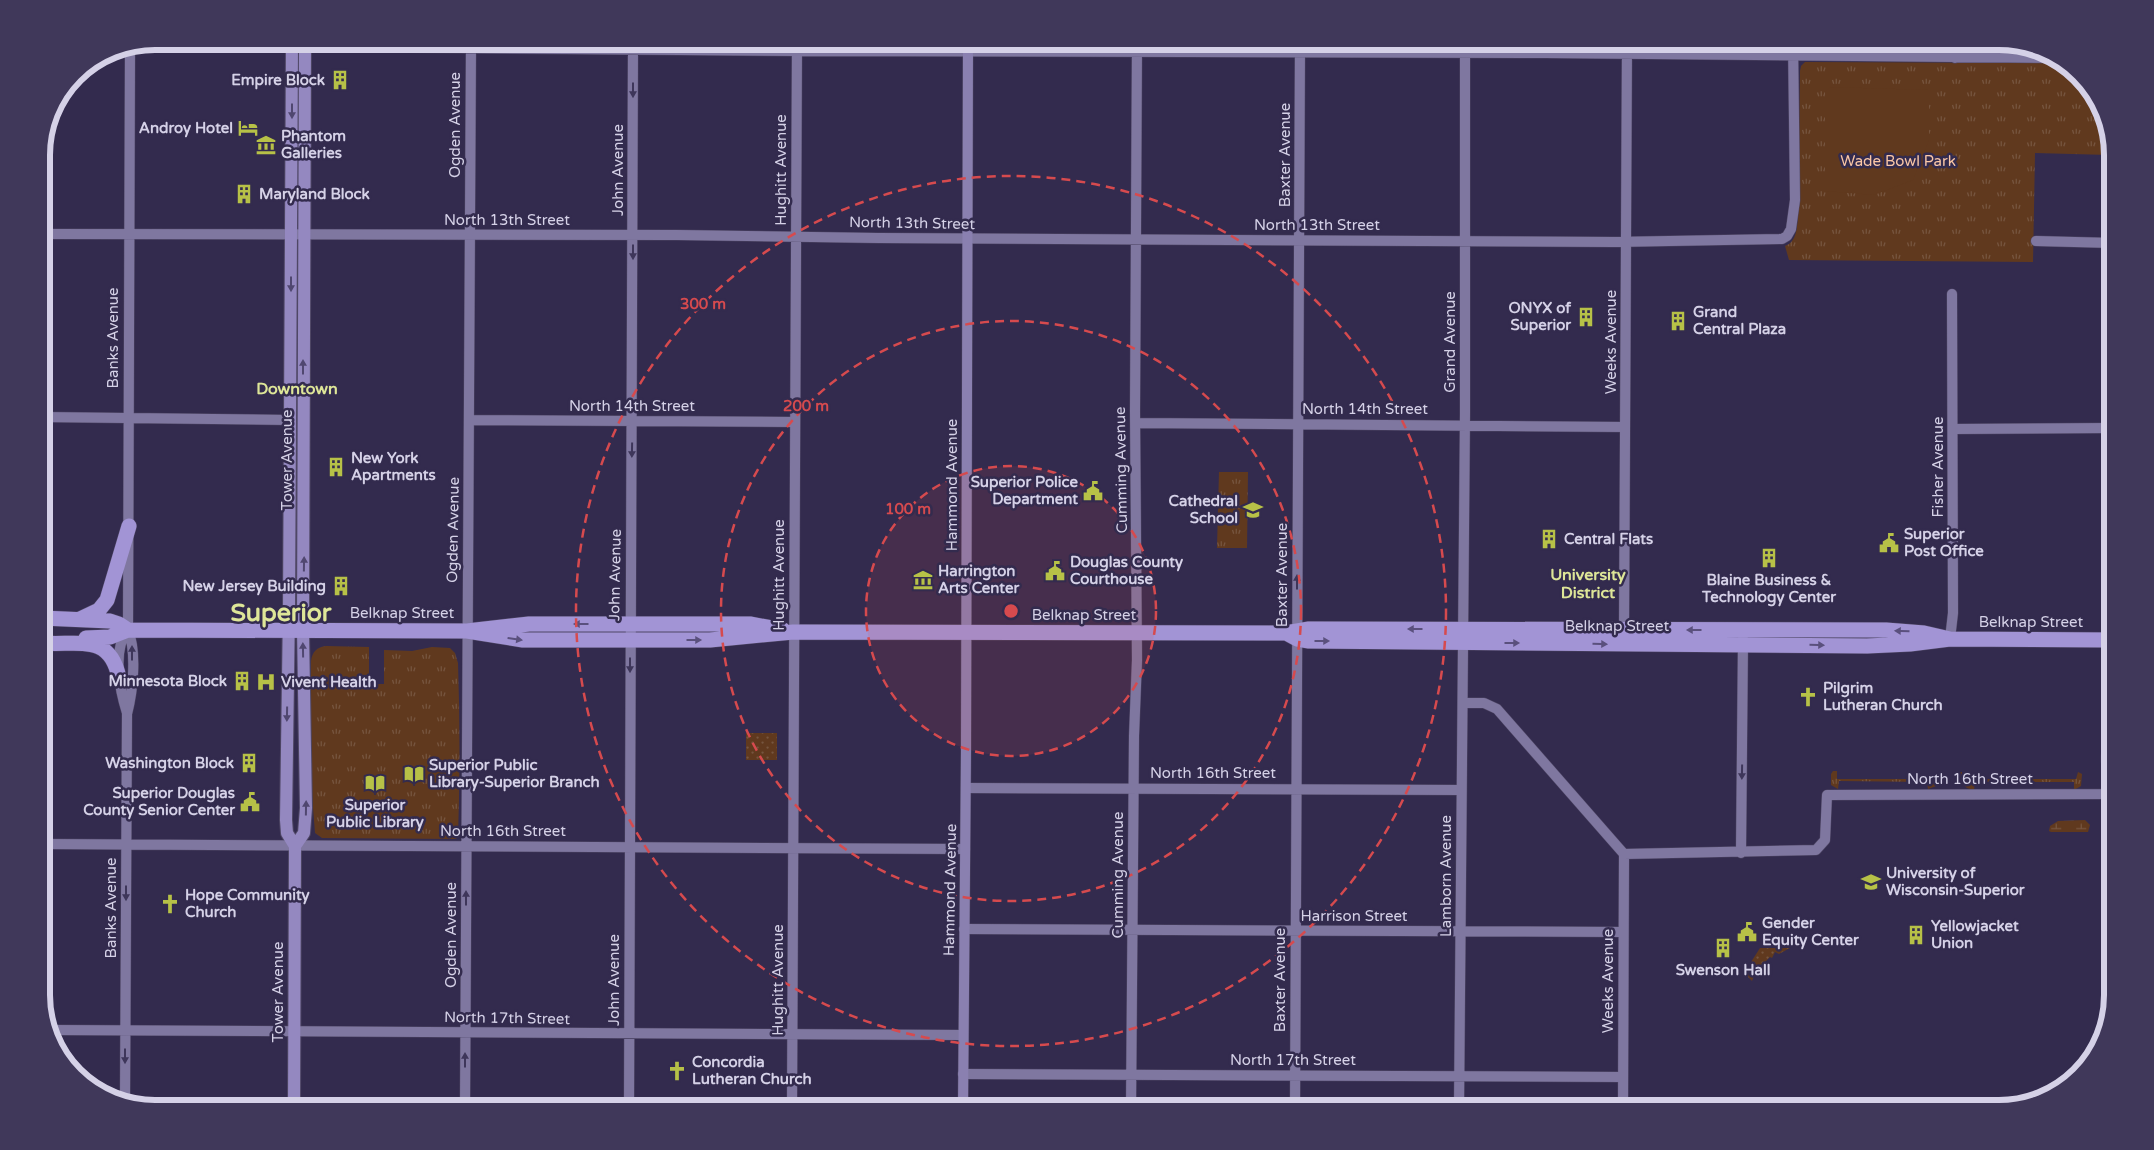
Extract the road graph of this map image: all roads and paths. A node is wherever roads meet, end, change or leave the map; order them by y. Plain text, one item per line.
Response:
1 (298, 50) edge
2 (471, 50) edge
3 (633, 50) edge
4 (797, 50) edge
5 (968, 50) edge
6 (1081, 50) edge
7 (1465, 50) edge
8 (1627, 50) edge
9 (1794, 50) edge
10 (1955, 50) edge
11 (1138, 52) junction
12 (1300, 52) junction
13 (130, 53) edge
14 (1465, 54) junction
15 (1627, 54) junction
16 (1794, 56) junction
17 (1955, 58) junction
18 (2039, 58) edge
19 (50, 234) edge
20 (128, 235) junction
21 (298, 235) junction
22 (632, 235) junction
23 (470, 236) junction
24 (796, 236) junction
25 (968, 239) junction
26 (1299, 239) junction
27 (1136, 240) junction
28 (1465, 242) junction
29 (1626, 242) junction
30 (2036, 242) dead end
31 (2104, 243) edge
32 (1952, 294) dead end
33 (50, 417) edge
34 (128, 418) junction
35 (290, 420) junction
36 (470, 420) junction
37 (633, 420) junction
38 (795, 422) junction
39 (1136, 423) junction
40 (1298, 424) junction
41 (1464, 425) junction
42 (1625, 426) junction
43 (2104, 428) edge
44 (1952, 429) junction
45 (304, 476) junction
46 (128, 526) junction
47 (50, 617) edge
48 (80, 618) junction
49 (630, 624) junction
50 (128, 630) junction
51 (296, 630) junction
52 (467, 631) junction
53 (793, 632) junction
54 (966, 632) junction
55 (1137, 632) junction
56 (1293, 634) junction
57 (1463, 636) junction
58 (1624, 637) junction
59 (50, 638) edge
60 (1743, 638) junction
61 (1950, 639) junction
62 (630, 640) junction
63 (2104, 640) edge
64 (50, 643) edge
65 (119, 678) junction
66 (1462, 703) junction
67 (127, 714) junction
68 (966, 788) junction
69 (1134, 788) junction
70 (1297, 789) junction
71 (1461, 790) junction
72 (2104, 793) edge
73 (50, 844) edge
74 (126, 845) junction
75 (295, 846) junction
76 (466, 846) junction
77 (630, 847) junction
78 (794, 848) junction
79 (965, 849) junction
80 (1741, 853) junction
81 (1624, 854) junction
82 (964, 929) junction
83 (1133, 930) junction
84 (1295, 931) junction
85 (1460, 932) junction
86 (1623, 932) junction
87 (56, 1030) edge
88 (126, 1031) junction
89 (294, 1032) junction
90 (465, 1033) junction
91 (793, 1034) junction
92 (629, 1035) junction
93 (963, 1035) junction
94 (963, 1074) junction
95 (1132, 1074) junction
96 (1296, 1075) junction
97 (1460, 1076) junction
98 (1622, 1077) junction
99 (125, 1095) edge
100 (294, 1100) edge
101 (465, 1100) edge
102 (629, 1100) edge
103 (792, 1100) edge
104 (962, 1100) edge
105 (1131, 1100) edge
106 (1295, 1100) edge
107 (1459, 1100) edge
108 (1623, 1100) edge

1 - 21 main road, Tower Avenue
2 - 23 street, Ogden Avenue
3 -> 22 street, John Avenue
4 - 24 street, Hughitt Avenue
5 - 25 street, Hammond Avenue
6 - 11 street
7 - 14 street, Grand Avenue
8 - 15 street, Weeks Avenue
9 - 16 street
10 - 17 street
11 - 12 street
11 - 27 street, Cumming Avenue
12 - 14 street
12 - 26 street, Baxter Avenue
13 - 20 street, Banks Avenue
14 - 15 street
14 - 28 street, Grand Avenue
15 - 16 street
15 - 29 street, Weeks Avenue
16 - 17 street
16 - 29 street, North 13th Street
17 - 18 street
19 - 20 street, North 13th Street
20 - 21 street, North 13th Street
20 - 34 street, Banks Avenue
21 - 23 street, North 13th Street
21 -> 35 main road, Tower Avenue
45 -> 21 main road, Tower Avenue
22 - 23 street, North 13th Street
22 - 24 street, North 13th Street
22 -> 37 street, John Avenue
23 - 36 street, Ogden Avenue
24 - 25 street, North 13th Street
24 - 38 street, Hughitt Avenue
25 - 27 street, North 13th Street
25 - 54 street, Hammond Avenue
26 - 27 street, North 13th Street
26 - 28 street, North 13th Street
26 - 40 street, Baxter Avenue
27 - 39 street, Cumming Avenue
28 - 29 street, North 13th Street
28 - 41 street, Grand Avenue
29 - 42 street, Weeks Avenue
30 - 31 street
32 - 44 street, Fisher Avenue
33 - 34 street
34 - 35 street
34 - 46 street, Banks Avenue
35 - 45 main road
35 - 51 main road, Tower Avenue
36 - 37 street, North 14th Street
36 - 52 street, Ogden Avenue
37 - 38 street, North 14th Street
37 -> 49 street, John Avenue
38 - 53 street, Hughitt Avenue
39 - 40 street, North 14th Street
39 - 55 street, Cumming Avenue
40 - 41 street, North 14th Street
56 -> 40 street, Baxter Avenue
41 - 42 street, North 14th Street
41 - 57 street, Grand Avenue
42 - 58 street, Weeks Avenue
43 - 44 street
44 - 61 street, Fisher Avenue
51 -> 45 main road, Tower Avenue
46 - 48 highway
46 - 50 street, Banks Avenue
47 - 48 highway
48 - 50 highway
49 -> 52 highway, Belknap Street
49 - 53 highway, Belknap Street
49 - 62 street, John Avenue
50 - 51 highway, Belknap Street
50 - 59 highway
50 - 65 street, Banks Avenue
67 -> 50 street, Banks Avenue
51 - 52 highway, Belknap Street
51 -> 75 main road, Tower Avenue
75 -> 51 main road, Tower Avenue
52 -> 62 highway, Belknap Street
52 - 76 street, Ogden Avenue
53 - 54 highway, Belknap Street
62 -> 53 highway, Belknap Street
53 - 78 street, Hughitt Avenue
54 - 55 highway, Belknap Street
54 - 68 street, Hammond Avenue
55 - 56 highway, Belknap Street
55 - 69 street, Cumming Avenue
56 - 57 highway, Belknap Street
56 - 70 street, Baxter Avenue
57 - 58 highway, Belknap Street
57 - 66 street, Lamborn Avenue
58 - 60 highway, Belknap Street
60 - 61 highway, Belknap Street
60 -> 80 street
61 - 63 highway, Belknap Street
62 -> 77 street, John Avenue
64 - 65 highway
65 - 67 street, Banks Avenue
66 - 71 street, Lamborn Avenue
66 - 81 street
67 - 74 street, Banks Avenue
68 - 69 street, North 16th Street
68 - 79 street, Hammond Avenue
69 - 70 street, North 16th Street
69 - 83 street, Cumming Avenue
70 - 71 street, North 16th Street
70 - 84 street, Baxter Avenue
71 - 85 street, Lamborn Avenue
72 - 80 street, North 16th Street
73 - 74 street, North 16th Street
74 - 75 street, North 16th Street
74 -> 88 street, Banks Avenue
75 - 76 street, North 16th Street
75 - 89 main road, Tower Avenue
76 - 77 street, North 16th Street
90 -> 76 street, Ogden Avenue
77 - 78 street, North 16th Street
77 - 92 street, John Avenue
78 - 79 street, North 16th Street
78 - 91 street, Hughitt Avenue
79 - 82 street, Hammond Avenue
80 - 81 street
81 - 86 street, Weeks Avenue
82 - 83 street, Harrison Street
82 - 93 street, Hammond Avenue
83 - 84 street, Harrison Street
83 - 95 street, Cumming Avenue
84 - 85 street, Harrison Street
84 - 96 street, Baxter Avenue
85 - 86 street, Harrison Street
85 - 97 street, Lamborn Avenue
86 - 98 street, Weeks Avenue
87 - 88 street, North 17th Street
88 - 89 street, North 17th Street
88 -> 99 street, Banks Avenue
89 - 90 street, North 17th Street
89 - 100 main road, Tower Avenue
90 - 92 street, North 17th Street
101 -> 90 street, Ogden Avenue
91 - 92 street, North 17th Street
91 - 93 street, North 17th Street
91 - 103 street, Hughitt Avenue
92 - 102 street, John Avenue
93 - 94 street, Hammond Avenue
94 - 95 street, North 17th Street
94 - 104 street, Hammond Avenue
95 - 96 street, North 17th Street
95 - 105 street, Cumming Avenue
96 - 97 street, North 17th Street
96 - 106 street, Baxter Avenue
97 - 98 street, North 17th Street
97 - 107 street, Lamborn Avenue
98 - 108 street, Weeks Avenue

